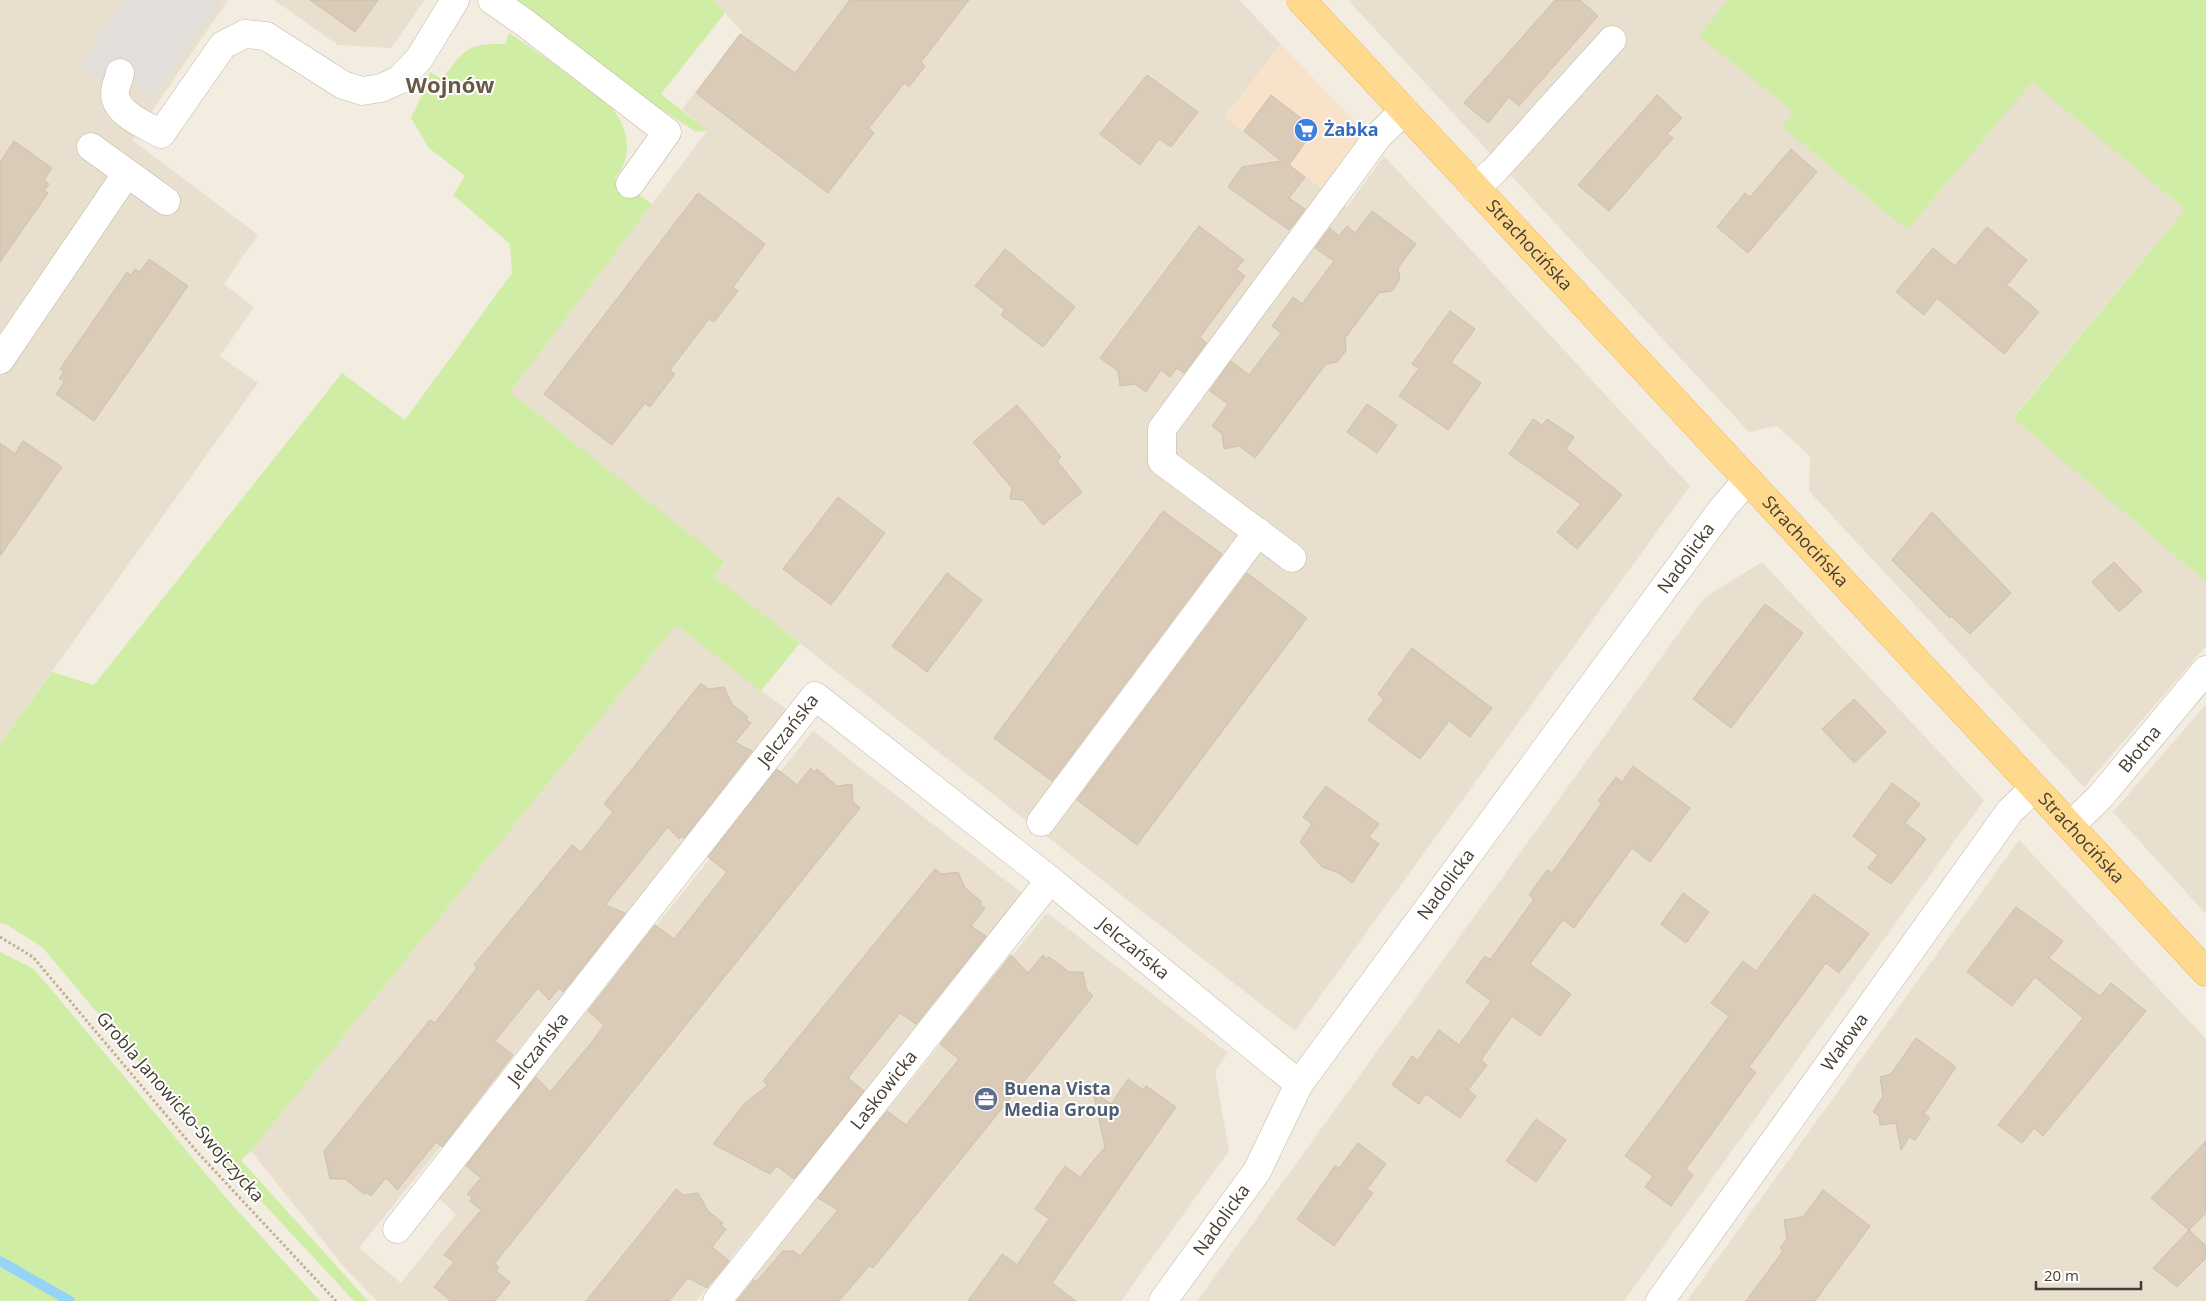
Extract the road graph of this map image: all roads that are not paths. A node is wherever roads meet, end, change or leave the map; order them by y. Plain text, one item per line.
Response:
1 (455, 0) edge
2 (492, 0) edge
3 (1301, 0) edge
4 (1612, 40) dead end
5 (120, 73) dead end
6 (1404, 110) junction
7 (91, 147) dead end
8 (127, 173) junction
9 (630, 184) dead end
10 (1475, 188) junction
11 (166, 201) dead end
12 (0, 360) edge
13 (1747, 480) junction
14 (1258, 532) junction
15 (1292, 558) dead end
16 (2206, 670) edge
17 (2034, 788) junction
18 (1041, 822) dead end
19 (2070, 826) junction
20 (1050, 880) junction
21 (2206, 972) edge
22 (1299, 1084) junction
23 (397, 1229) dead end
24 (717, 1301) edge
25 (1163, 1301) edge
26 (1660, 1301) edge

1 - 5 street
2 - 9 street
3 - 6 main road, Strachocińska
4 - 10 street
6 - 10 main road, Strachocińska
6 - 14 street
7 - 8 street
8 - 11 street
8 - 12 street
10 - 13 main road, Strachocińska
13 - 17 main road, Strachocińska
13 - 22 street, Nadolicka
14 - 15 street
14 - 18 street
16 - 19 street, Błotna
17 - 19 main road, Strachocińska
17 - 26 street, Wałowa
19 - 21 main road, Strachocińska
20 - 22 street, Jelczańska
20 - 23 street, Jelczańska
20 - 24 street, Laskowicka
22 - 25 street, Nadolicka

